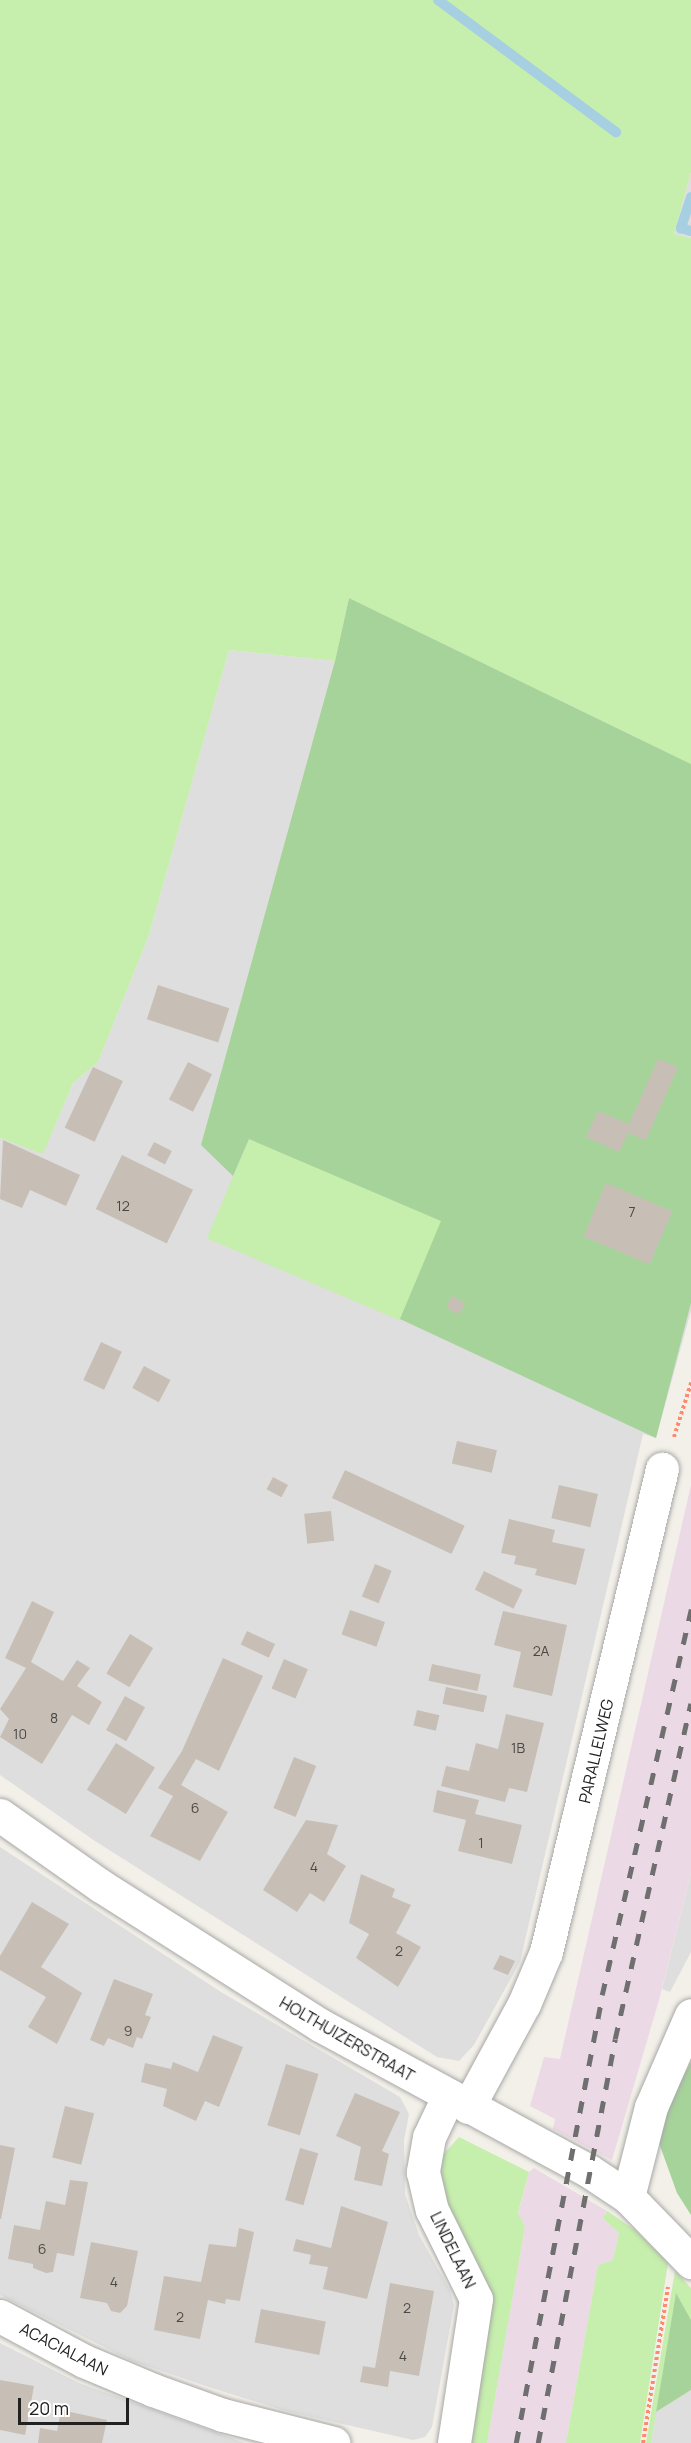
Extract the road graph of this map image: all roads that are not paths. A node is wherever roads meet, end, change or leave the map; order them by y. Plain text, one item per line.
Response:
1 (662, 1468) road end
2 (0, 1815) edge
3 (691, 2015) edge
4 (458, 2102) junction
5 (628, 2197) junction
6 (683, 2252) edge
7 (0, 2316) edge
8 (334, 2443) edge
9 (454, 2443) edge

1 - 4 street, PARALLELWEG
2 - 4 street, HOLTHUIZERSTRAAT
3 - 5 street
4 - 5 street, HOLTHUIZERSTRAAT
4 - 9 street, LINDELAAN
5 - 6 street, HOLTHUIZERSTRAAT
7 - 8 street, ACACIALAAN

